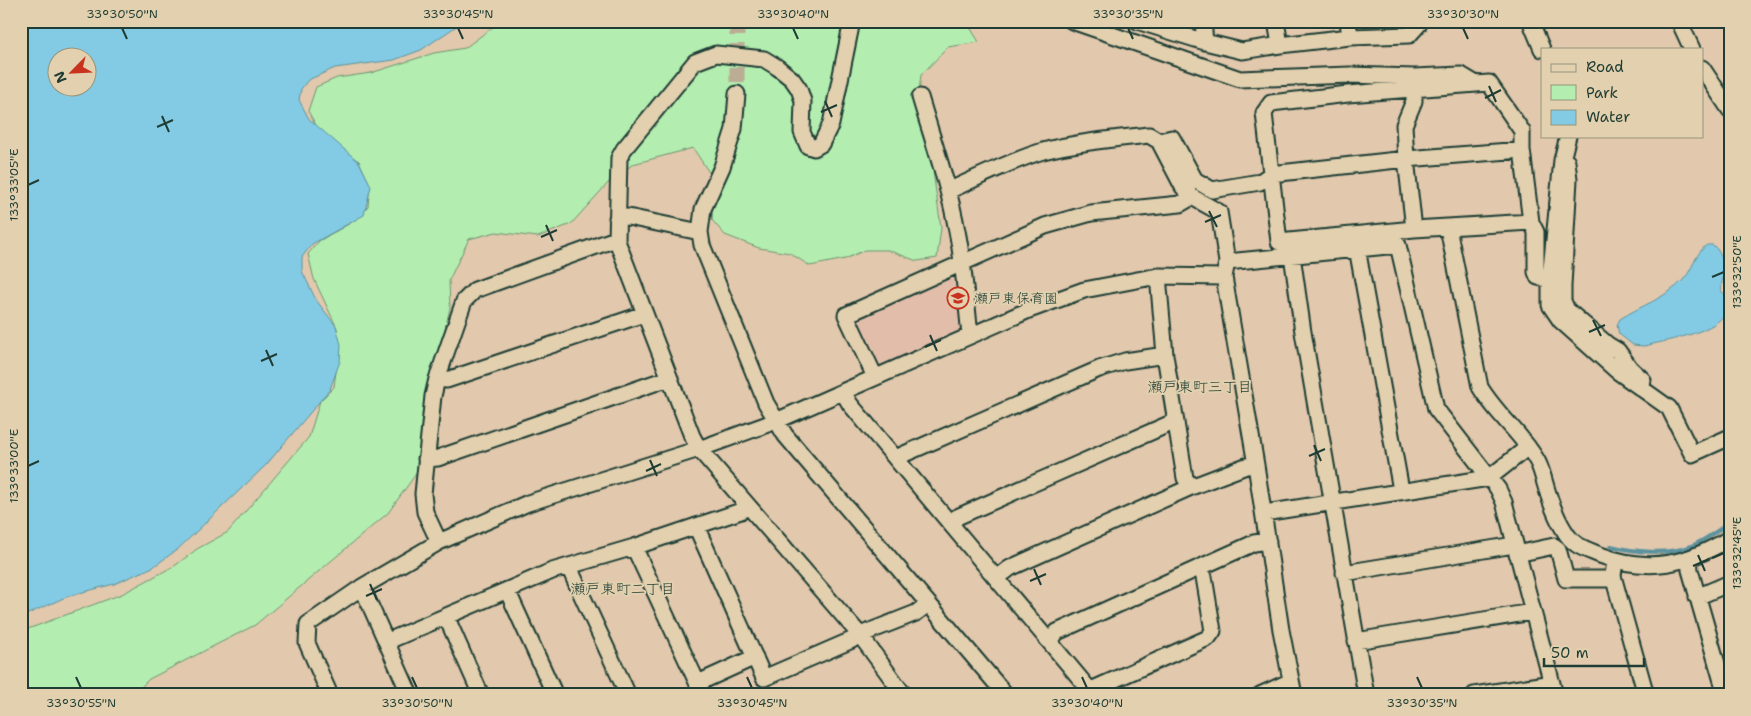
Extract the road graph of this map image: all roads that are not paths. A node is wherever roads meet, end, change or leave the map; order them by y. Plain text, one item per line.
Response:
1 (852, 21) edge
2 (1072, 21) edge
3 (1137, 21) edge
4 (1202, 21) edge
5 (1276, 21) edge
6 (1348, 21) edge
7 (1418, 21) edge
8 (1679, 21) edge
9 (1532, 25) dead end
10 (1350, 38) junction
11 (1205, 42) junction
12 (1280, 45) junction
13 (1542, 48) edge
14 (1692, 48) edge
15 (1704, 70) edge
16 (1476, 84) junction
17 (1414, 90) junction
18 (1723, 92) edge
19 (737, 94) tunnel mouth
20 (920, 97) dead end
21 (1730, 110) edge
22 (1568, 138) edge
23 (1159, 141) junction
24 (1522, 150) junction
25 (1406, 159) junction
26 (1562, 160) junction
27 (1271, 174) junction
28 (948, 191) junction
29 (1192, 197) junction
30 (617, 218) junction
31 (1531, 222) junction
32 (1448, 228) junction
33 (1414, 229) junction
34 (700, 232) junction
35 (617, 241) junction
36 (1357, 248) junction
37 (1292, 255) junction
38 (962, 263) junction
39 (1225, 269) junction
40 (1158, 276) junction
41 (1550, 280) junction
42 (644, 314) junction
43 (970, 335) junction
44 (1165, 355) junction
45 (670, 378) junction
46 (875, 378) junction
47 (437, 379) junction
48 (843, 392) junction
49 (1669, 408) junction
50 (776, 421) junction
51 (1176, 423) junction
52 (1730, 436) edge
53 (1528, 447) junction
54 (699, 449) junction
55 (426, 459) junction
56 (896, 460) junction
57 (1256, 465) junction
58 (1488, 478) junction
59 (1191, 487) junction
60 (1401, 490) junction
61 (1333, 502) junction
62 (747, 505) junction
63 (1264, 513) junction
64 (951, 524) junction
65 (696, 526) junction
66 (1730, 538) edge
67 (1268, 541) junction
68 (438, 542) junction
69 (634, 547) junction
70 (1516, 549) junction
71 (1689, 558) junction
72 (1615, 560) junction
73 (570, 566) junction
74 (1200, 568) junction
75 (1344, 573) junction
76 (997, 578) junction
77 (1614, 579) junction
78 (1730, 582) edge
79 (362, 588) junction
80 (507, 590) junction
81 (1697, 597) junction
82 (928, 604) junction
83 (1532, 612) junction
84 (446, 616) junction
85 (860, 635) junction
86 (388, 641) junction
87 (1050, 641) junction
88 (1356, 641) junction
89 (755, 656) junction
90 (1292, 688) edge
91 (700, 689) edge
92 (1554, 689) edge
93 (1092, 692) edge
94 (330, 695) edge
95 (410, 695) edge
96 (481, 695) edge
97 (555, 695) edge
98 (628, 695) edge
99 (904, 695) edge
100 (1006, 695) edge
101 (1260, 695) edge
102 (1366, 695) edge
103 (1474, 695) edge
104 (1646, 695) edge
105 (1726, 695) edge

1 - 30 street
2 - 16 street
3 - 11 street
4 - 11 street
5 - 12 street
6 - 10 street
7 - 10 street
8 - 14 street
9 - 13 street
10 - 12 street
11 - 12 street
15 - 18 street
16 - 17 street
16 - 24 street
17 - 25 street
17 - 27 street
18 - 21 street
19 - 34 street
20 - 28 street
22 - 26 street
23 - 27 street
23 - 28 street
23 - 29 street
24 - 25 street
24 - 31 street
25 - 27 street
25 - 33 street
26 - 41 street
26 - 49 street
27 - 33 street
28 - 38 street
29 - 38 street
29 - 39 street
30 - 34 street
30 - 35 street
31 - 32 street
31 - 41 street
32 - 33 street
32 - 53 street
34 - 50 street
35 - 42 street
35 - 47 street
36 - 37 street
36 - 58 street
36 - 60 street
37 - 39 street
37 - 61 street
38 - 43 street
38 - 46 street
39 - 40 street
39 - 57 street
40 - 43 street
40 - 44 street
41 - 49 street
42 - 45 street
42 - 47 street
43 - 46 street
44 - 51 street
44 - 56 street
45 - 54 street
45 - 55 street
46 - 48 street
47 - 55 street
48 - 50 street
48 - 56 street
49 - 52 street
50 - 54 street
50 - 82 street
51 - 59 street
51 - 64 street
53 - 58 street
53 - 72 street
54 - 62 street
54 - 68 street
55 - 68 street
56 - 64 street
57 - 59 street
57 - 63 street
58 - 60 street
58 - 70 street
59 - 76 street
60 - 61 street
61 - 63 street
61 - 75 street
62 - 65 street
62 - 85 street
63 - 67 street
64 - 76 street
65 - 69 street
65 - 89 street
66 - 71 street
67 - 74 street
67 - 90 street
68 - 79 street
69 - 73 street
69 - 91 street
70 - 75 street
70 - 77 street
70 - 83 street
71 - 72 street
71 - 81 street
72 - 77 street
73 - 80 street
73 - 98 street
74 - 87 street
74 - 93 street
75 - 88 street
76 - 87 street
77 - 104 street
78 - 81 street
79 - 86 street
79 - 94 street
80 - 84 street
80 - 97 street
81 - 105 street
82 - 85 street
82 - 100 street
83 - 88 street
83 - 92 street
84 - 86 street
84 - 96 street
85 - 89 street
85 - 99 street
86 - 95 street
87 - 93 street
88 - 102 street
89 - 91 street
90 - 101 street
92 - 103 street

